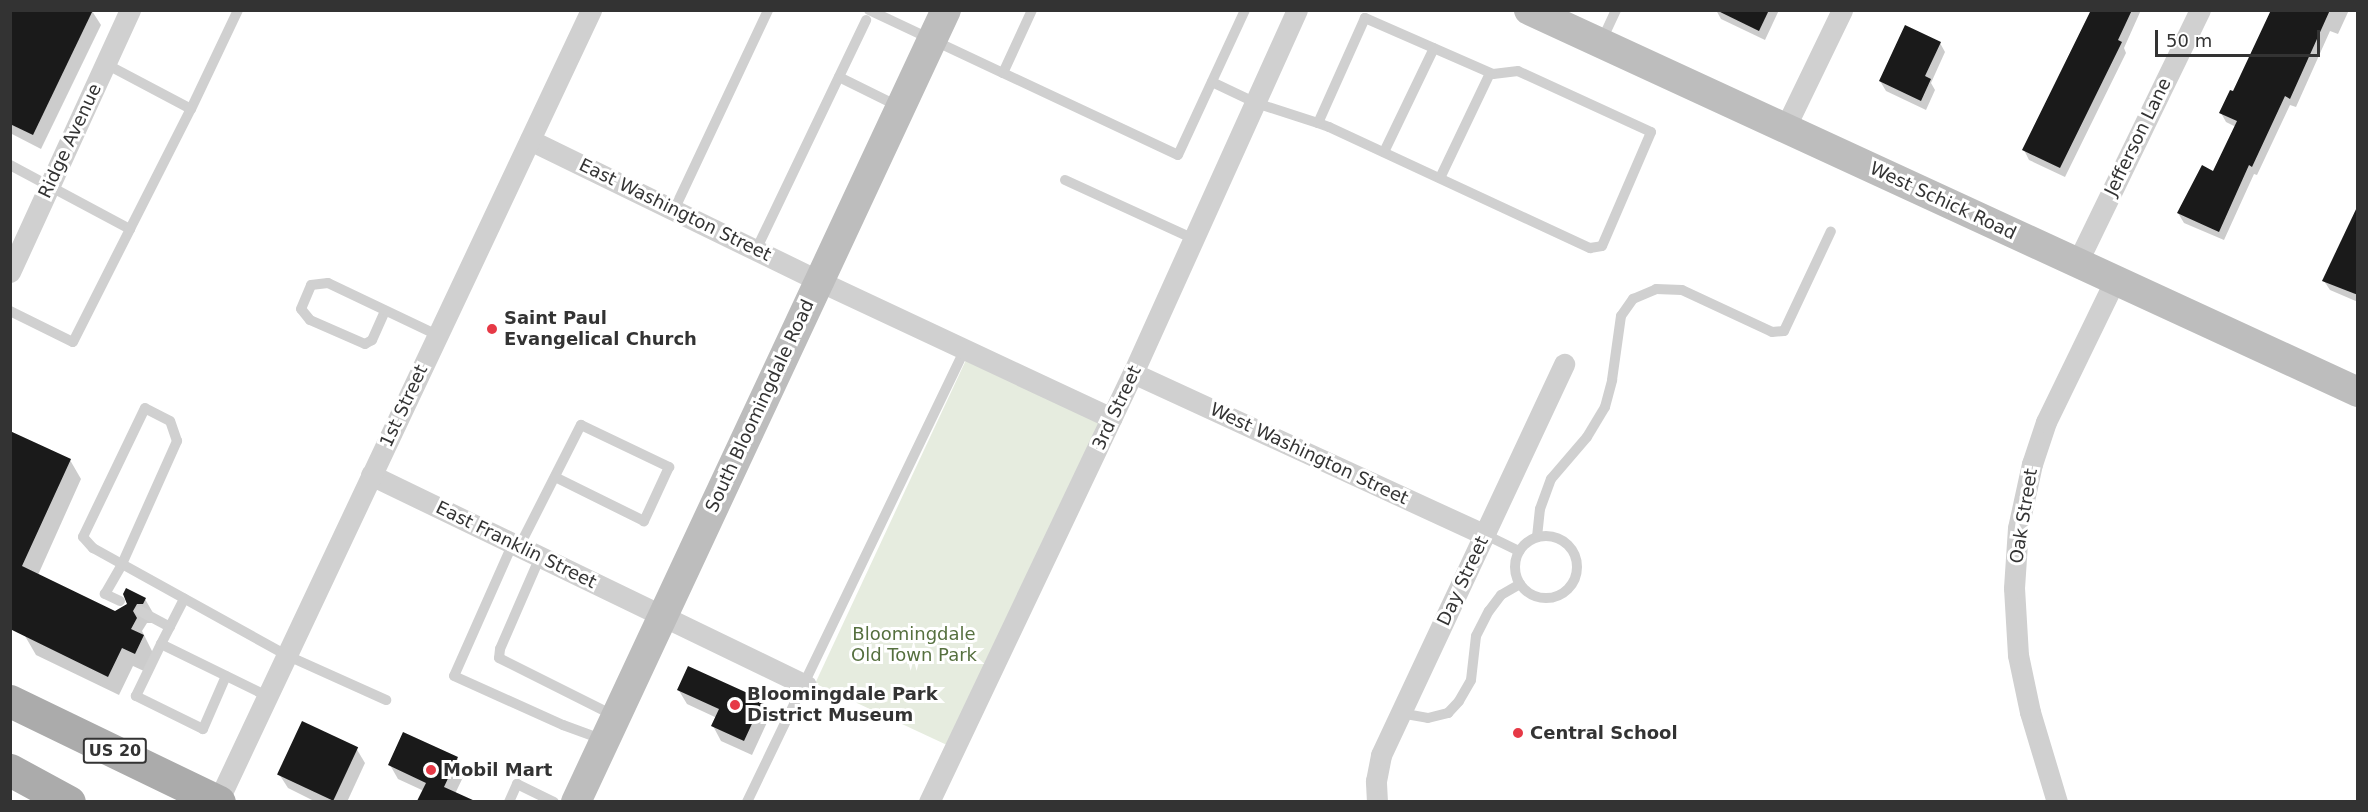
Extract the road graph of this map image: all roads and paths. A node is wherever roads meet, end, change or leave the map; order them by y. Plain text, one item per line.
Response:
1 (130, 10) edge
2 (238, 10) edge
3 (591, 10) edge
4 (768, 10) edge
5 (946, 10) edge
6 (1032, 10) edge
7 (1245, 10) edge
8 (1297, 10) edge
9 (1529, 10) edge
10 (1616, 10) edge
11 (1842, 10) edge
12 (2200, 10) edge
13 (868, 15) edge
14 (932, 41) junction
15 (1600, 43) junction
16 (1434, 48) junction
17 (106, 64) junction
18 (1004, 73) junction
19 (1490, 73) junction
20 (839, 77) junction
21 (1212, 82) junction
22 (1256, 103) junction
23 (901, 107) junction
24 (191, 109) junction
25 (1318, 123) junction
26 (1785, 128) junction
27 (530, 140) junction
28 (1384, 152) junction
29 (10, 165) edge
30 (1440, 178) junction
31 (1065, 180) dead end
32 (50, 186) junction
33 (674, 210) junction
34 (130, 230) junction
35 (1831, 231) dead end
36 (1194, 239) junction
37 (756, 250) junction
38 (2077, 263) junction
39 (10, 272) edge
40 (2115, 280) junction
41 (819, 281) junction
42 (385, 310) junction
43 (10, 311) edge
44 (437, 335) junction
45 (965, 349) junction
46 (1564, 364) dead end
47 (1133, 373) junction
48 (2358, 392) edge
49 (1112, 418) junction
50 (371, 475) junction
51 (555, 477) junction
52 (1486, 535) junction
53 (1537, 537) junction
54 (516, 545) junction
55 (1519, 551) junction
56 (540, 556) junction
57 (122, 564) junction
58 (1520, 584) junction
59 (184, 598) junction
60 (120, 601) dead end
61 (140, 611) dead end
62 (662, 615) junction
63 (170, 627) junction
64 (161, 644) junction
65 (286, 655) junction
66 (226, 676) junction
67 (806, 685) junction
68 (267, 696) junction
69 (386, 700) dead end
70 (10, 701) edge
71 (1400, 713) junction
72 (609, 728) junction
73 (10, 770) edge
74 (69, 801) edge
75 (218, 801) edge
76 (509, 801) edge
77 (554, 801) edge
78 (576, 801) edge
79 (747, 801) edge
80 (929, 801) edge
81 (1377, 801) edge
82 (2057, 801) edge

1 - 17 street, Ridge Avenue
2 - 24 lane
3 - 27 street, 1st Street
4 - 33 lane
5 - 14 street, South Bloomingdale Road
6 - 18 lane
7 - 21 lane
8 - 22 street, 3rd Street
9 - 15 street, West Schick Road
10 - 15 lane
11 - 26 street
12 - 38 street, Jefferson Lane
13 - 14 lane
13 - 20 lane
14 - 18 lane
14 - 23 street, South Bloomingdale Road
15 - 26 street, West Schick Road
16 - 19 lane
16 - 25 lane
16 - 28 lane
17 - 24 lane
17 - 32 street, Ridge Avenue
18 - 21 lane
19 - 30 lane
19 - 30 lane
20 - 23 lane
20 - 37 lane
21 - 22 lane
22 - 25 lane
22 - 36 street, 3rd Street
23 - 41 street, South Bloomingdale Road
24 - 34 lane
25 - 28 lane
26 - 38 street, West Schick Road
27 - 33 street, East Washington Street
27 - 44 street, 1st Street
28 - 30 lane
29 - 32 lane
31 - 36 lane
32 - 34 lane
32 - 39 street, Ridge Avenue
33 - 37 street, East Washington Street
34 - 43 lane
35 - 53 lane
36 - 47 street, 3rd Street
37 - 41 street, East Washington Street
38 - 40 street, West Schick Road
40 - 48 street, West Schick Road
40 - 82 street, Oak Street
41 - 45 street
41 - 62 street, South Bloomingdale Road
42 - 42 lane
42 - 44 lane
44 - 50 street, 1st Street
45 - 49 street
45 - 67 lane
46 - 52 street, Day Street
47 - 49 street, 3rd Street
47 - 52 street, West Washington Street
49 - 80 street, 3rd Street
50 - 54 street, East Franklin Street
50 - 65 street, 1st Street
51 - 51 lane
51 - 54 lane
52 - 55 lane
52 - 71 street, Day Street
53 - 55 lane
53 - 58 lane
54 - 56 street, East Franklin Street
54 - 72 lane
55 - 58 lane
56 - 62 street, East Franklin Street
56 - 72 lane
57 - 57 lane
57 - 59 lane
57 - 60 lane
58 - 71 lane
59 - 63 lane
59 - 65 lane
61 - 63 lane
62 - 67 street, East Franklin Street
62 - 72 street, South Bloomingdale Road
63 - 64 lane
64 - 66 lane
64 - 66 lane
65 - 68 street, 1st Street
65 - 69 lane
66 - 68 lane
67 - 79 lane
68 - 75 street, 1st Street
70 - 75 main road, US 20
71 - 81 street, Day Street
72 - 78 street, South Bloomingdale Road
73 - 74 main road
76 - 77 lane

